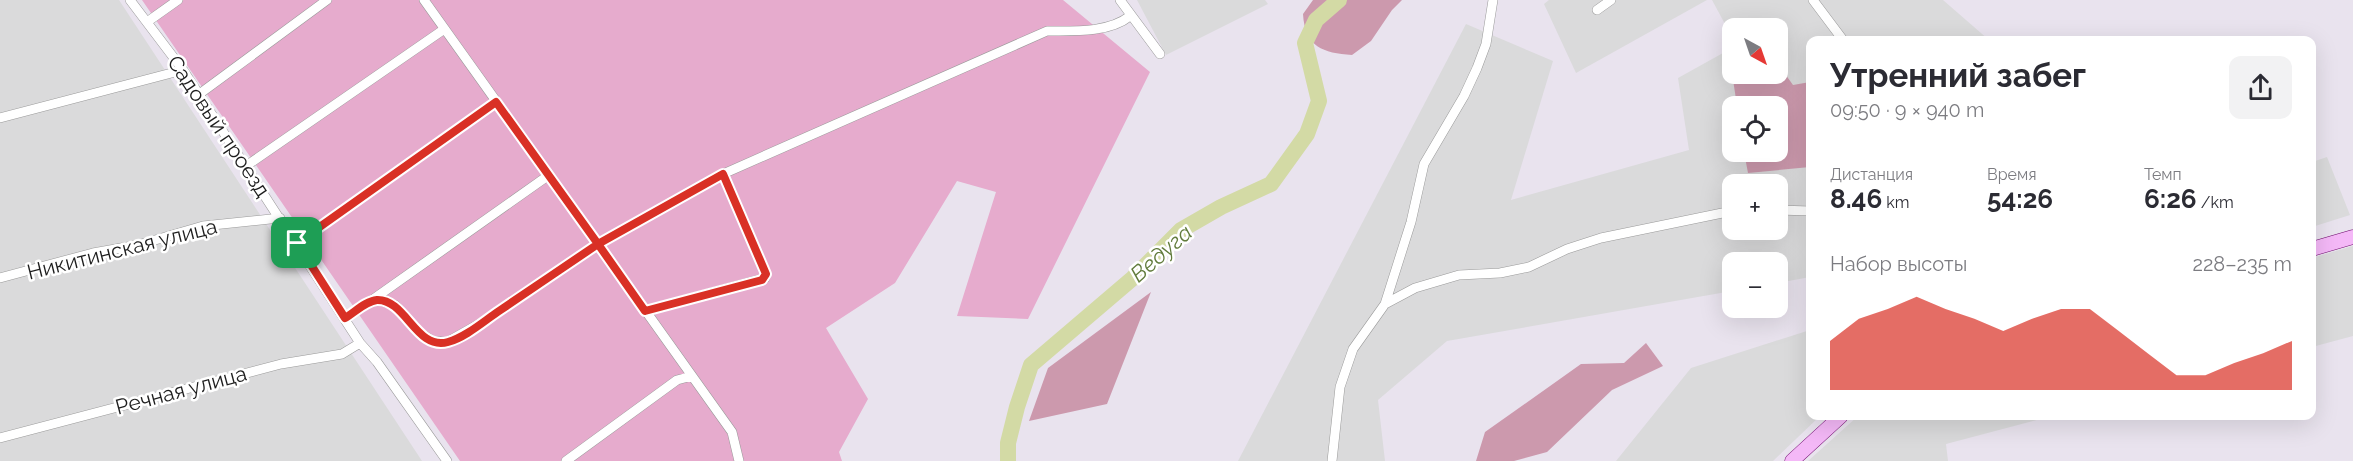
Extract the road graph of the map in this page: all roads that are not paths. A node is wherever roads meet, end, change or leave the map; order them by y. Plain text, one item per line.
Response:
1 (130, 0) edge
2 (178, 0) edge
3 (327, 0) edge
4 (424, 0) edge
5 (1120, 0) edge
6 (1493, 0) edge
7 (1611, 0) edge
8 (1813, 0) edge
9 (1597, 10) dead end
10 (1130, 16) junction
11 (147, 22) junction
12 (443, 30) junction
13 (1840, 36) edge
14 (1160, 54) dead end
15 (183, 70) junction
16 (198, 95) junction
17 (496, 102) junction
18 (0, 118) edge
19 (246, 166) junction
20 (723, 174) junction
21 (549, 175) junction
22 (1788, 210) edge
23 (1806, 211) edge
24 (1722, 214) edge
25 (280, 218) junction
26 (2353, 237) edge
27 (297, 243) junction
28 (598, 244) junction
29 (2316, 248) edge
30 (0, 278) edge
31 (367, 303) junction
32 (1385, 304) junction
33 (645, 311) junction
34 (345, 318) junction
35 (360, 343) junction
36 (692, 376) junction
37 (1837, 420) edge
38 (0, 438) edge
39 (447, 461) edge
40 (566, 461) edge
41 (739, 461) edge
42 (1332, 461) edge
43 (1792, 461) edge

1 - 11 street, Садовый проезд
2 - 11 street
3 - 16 street
4 - 12 street
5 - 10 street
6 - 32 street
7 - 9 street
8 - 13 street
10 - 14 street
10 - 20 street
11 - 15 street, Садовый проезд
12 - 17 street
12 - 19 street
15 - 16 street, Садовый проезд
15 - 18 street
16 - 19 street, Садовый проезд
17 - 21 street
17 - 27 street
19 - 25 street, Садовый проезд
20 - 28 street
20 - 33 street
21 - 28 street
21 - 31 street
22 - 23 street
24 - 32 street
25 - 27 street, Садовый проезд
25 - 30 street, Никитинская улица
26 - 29 street
27 - 34 street, Садовый проезд
28 - 31 street
28 - 33 street
31 - 34 street
32 - 42 street
33 - 36 street
34 - 35 street, Садовый проезд
35 - 38 street, Речная улица
35 - 39 street, Садовый проезд
36 - 40 street
36 - 41 street
37 - 43 street

